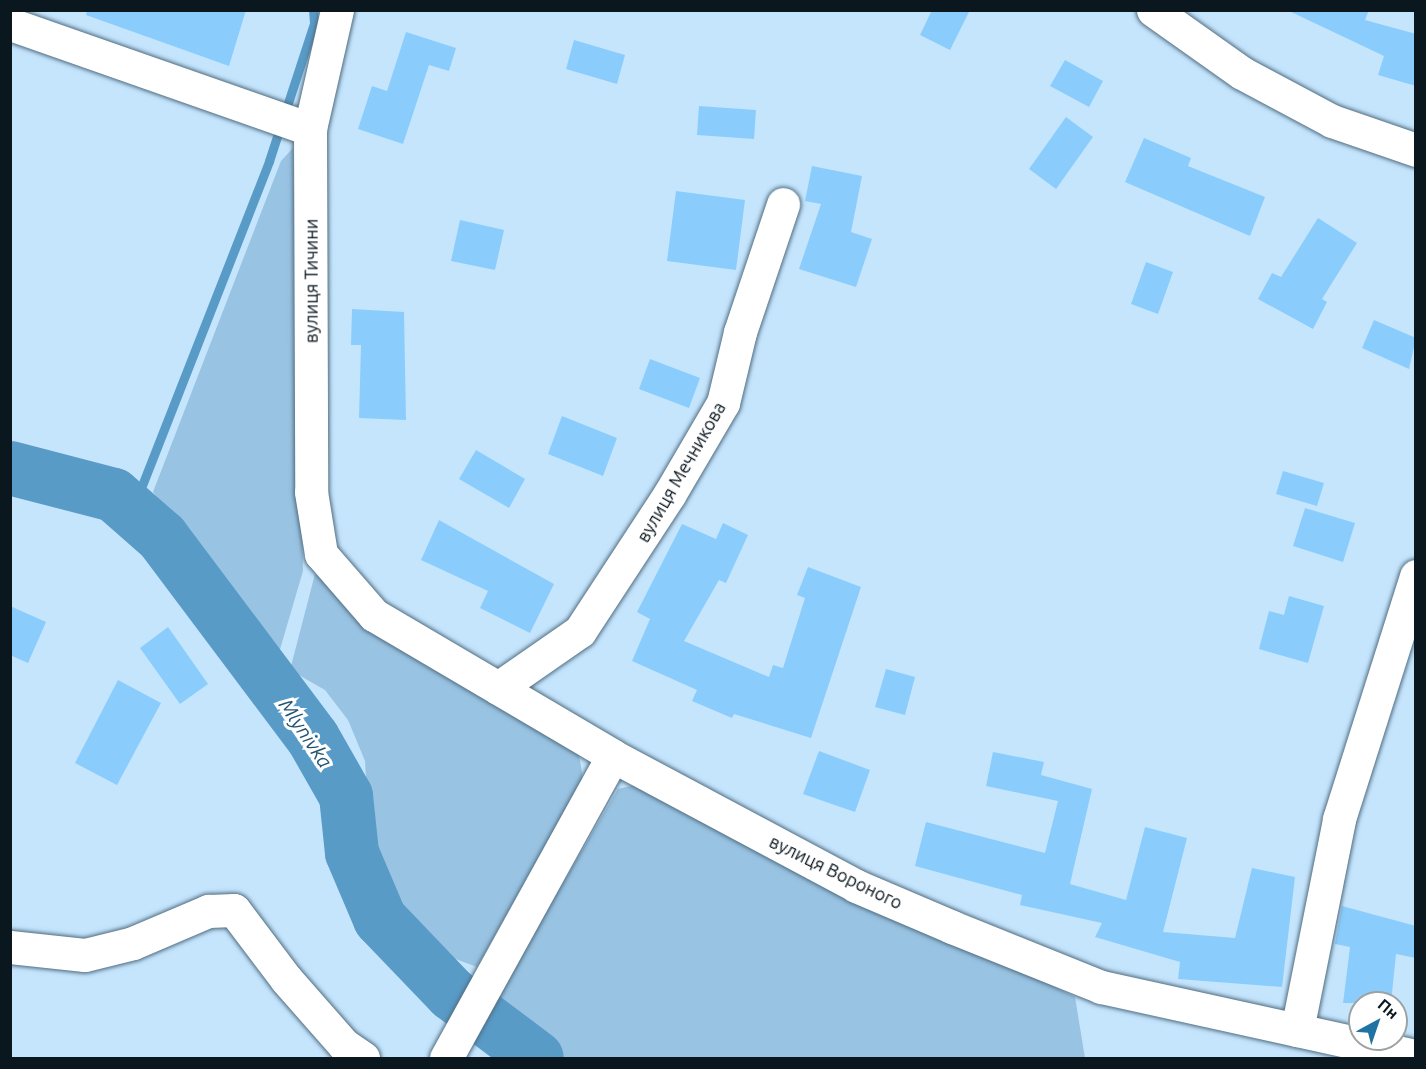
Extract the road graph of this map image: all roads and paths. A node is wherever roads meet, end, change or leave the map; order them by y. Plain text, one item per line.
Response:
1 (337, 10) edge
2 (1153, 10) edge
3 (10, 24) edge
4 (303, 126) junction
5 (1416, 150) edge
6 (783, 204) dead end
7 (321, 554) joint
8 (1416, 576) edge
9 (498, 688) junction
10 (613, 756) junction
11 (10, 947) edge
12 (1297, 1030) junction
13 (452, 1048) edge
14 (1416, 1056) edge
15 (363, 1059) edge

1 - 4 street, вулиця Тичини
2 - 5 street
3 - 4 street
4 - 7 street, вулиця Тичини
6 - 9 street, вулиця Мечникова
7 - 9 street, вулиця Вороного
8 - 12 street
9 - 10 street, вулиця Вороного
10 - 12 street, вулиця Вороного
10 - 13 street
11 - 15 street
12 - 14 street, вулиця Вороного

